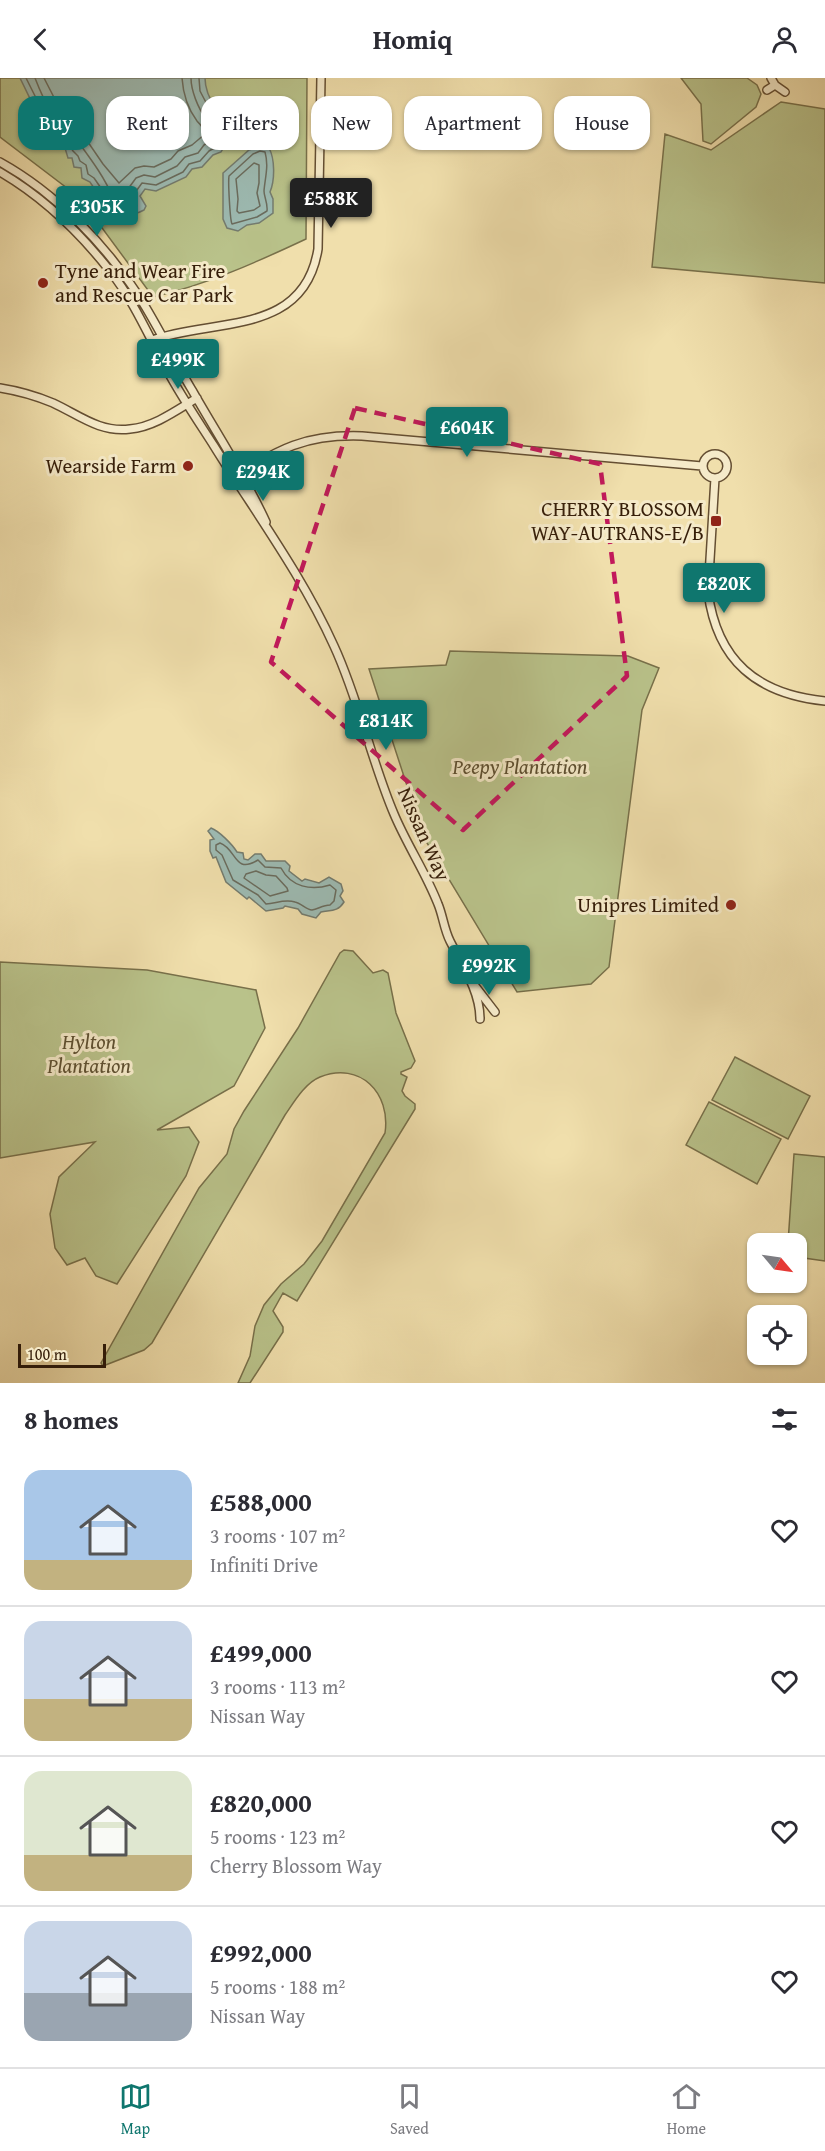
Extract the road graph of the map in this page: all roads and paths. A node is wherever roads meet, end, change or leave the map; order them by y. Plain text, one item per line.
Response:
1 (321, 78) edge
2 (773, 81) edge
3 (767, 90) dead end
4 (785, 92) dead end
5 (0, 162) edge
6 (0, 172) edge
7 (162, 336) junction
8 (152, 340) junction
9 (0, 388) edge
10 (197, 398) junction
11 (187, 404) junction
12 (702, 466) junction
13 (241, 472) junction
14 (233, 477) junction
15 (715, 478) junction
16 (274, 539) junction
17 (825, 701) edge
18 (470, 979) junction
19 (495, 1012) dead end
20 (480, 1019) dead end

1 - 7 street
2 - 3 street
2 - 4 street
5 - 7 street, Nissan Way
6 - 8 street, Nissan Way
7 - 8 street
7 - 10 street, Nissan Way
8 - 11 street, Nissan Way
9 - 11 street
10 - 11 street
10 - 13 street, Nissan Way
11 - 14 street, Nissan Way
12 - 13 street
12 - 15 street
12 - 15 street
13 - 14 street
13 - 16 street, Nissan Way
14 - 16 street, Nissan Way
15 - 17 street
16 - 18 street, Nissan Way
18 - 19 street
18 - 20 street

